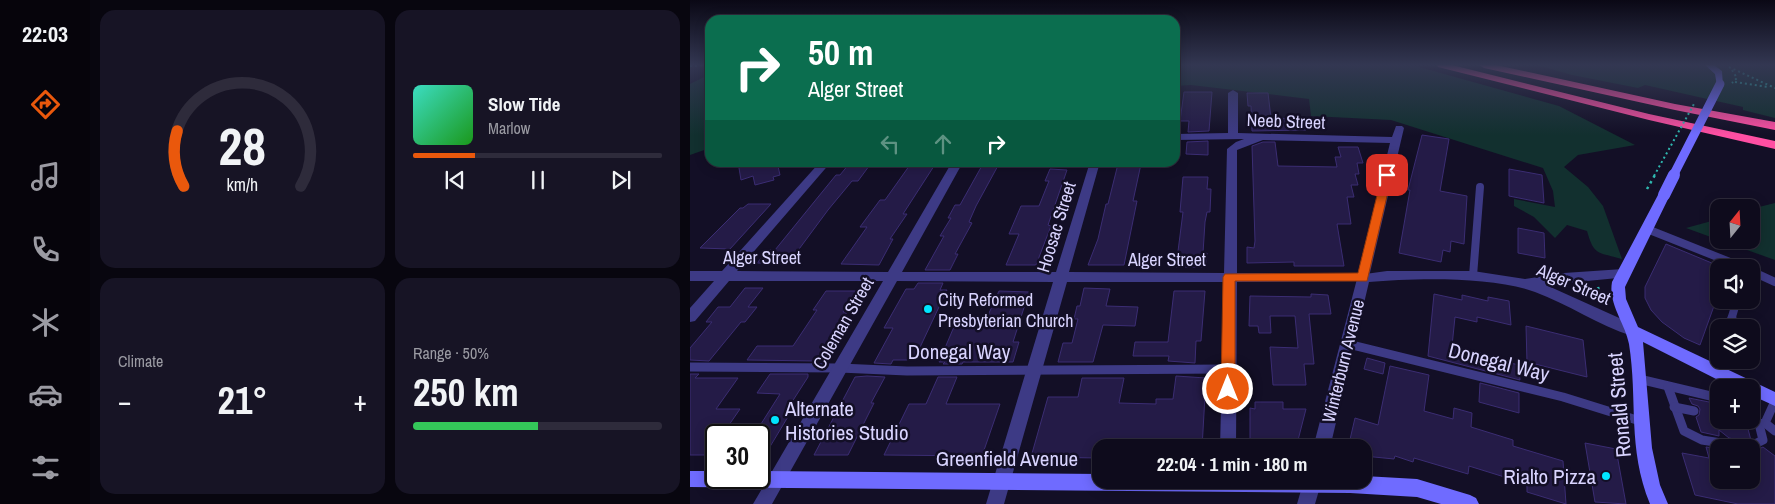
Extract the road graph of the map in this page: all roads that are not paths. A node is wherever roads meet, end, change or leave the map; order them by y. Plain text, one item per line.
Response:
1 (1537, 89) edge
2 (1574, 89) edge
3 (1593, 89) edge
4 (1718, 89) edge
5 (1233, 93) dead end
6 (1775, 126) edge
7 (1397, 134) joint
8 (1775, 135) edge
9 (1233, 136) junction
10 (1180, 137) edge
11 (1261, 138) junction
12 (1775, 145) edge
13 (822, 167) edge
14 (955, 167) edge
15 (1094, 167) edge
16 (1480, 187) dead end
17 (1647, 229) junction
18 (1722, 259) edge
19 (1623, 274) junction
20 (1760, 275) edge
21 (690, 276) edge
22 (726, 276) junction
23 (894, 276) junction
24 (1473, 276) junction
25 (1061, 277) junction
26 (1229, 277) junction
27 (1363, 278) junction
28 (1775, 282) edge
29 (1527, 284) junction
30 (690, 317) edge
31 (1632, 330) junction
32 (1348, 344) junction
33 (1710, 362) edge
34 (690, 367) edge
35 (840, 368) junction
36 (1035, 369) junction
37 (1228, 369) junction
38 (1723, 369) edge
39 (1639, 379) junction
40 (1738, 379) edge
41 (1668, 387) junction
42 (1760, 392) edge
43 (1710, 396) edge
44 (1775, 400) edge
45 (1674, 407) junction
46 (1694, 411) dead end
47 (1760, 416) edge
48 (1640, 421) junction
49 (1760, 424) edge
50 (1758, 429) edge
51 (1775, 431) edge
52 (1228, 439) edge
53 (1323, 439) edge
54 (1710, 441) edge
55 (1760, 442) edge
56 (690, 479) edge
57 (776, 479) junction
58 (1002, 481) junction
59 (1092, 481) edge
60 (1372, 485) edge
61 (1310, 489) edge
62 (762, 504) edge
63 (994, 504) edge
64 (1306, 504) edge
65 (1470, 504) edge
66 (1659, 504) edge

1 - 12 highway
2 - 8 highway
3 - 6 highway
4 - 17 main road, Ronald Street, bridge
5 - 9 street
7 - 11 street, Neeb Street
7 - 27 street, Winterburn Avenue
9 - 10 street, Neeb Street
9 - 11 street, Neeb Street
11 - 26 street
13 - 22 street
14 - 23 street, Coleman Street
15 - 25 street, Hoosac Street
16 - 24 lane
17 - 18 lane
17 - 19 main road, Ronald Street
19 - 29 street
19 - 31 main road, Ronald Street
20 - 28 lane
21 - 22 street, Alger Street
22 - 23 street, Alger Street
22 - 30 street
23 - 25 street, Alger Street
23 - 35 street, Coleman Street
24 - 27 street, Alger Street
24 - 29 street, Alger Street
25 - 26 street, Alger Street
25 - 36 street, Hoosac Street
26 - 27 street, Alger Street
26 - 37 street
27 - 32 street, Winterburn Avenue
29 - 31 street, Alger Street
31 - 33 main road
31 - 39 main road, Ronald Street
32 - 48 lane, Donegal Way
32 - 53 street, Winterburn Avenue
34 - 35 lane, Donegal Way
35 - 36 lane, Donegal Way
35 - 57 street, Coleman Street
36 - 37 lane, Donegal Way
36 - 58 street, Hoosac Street
37 - 52 street
38 - 40 main road
39 - 41 lane
39 - 48 main road, Ronald Street
41 - 43 lane
41 - 45 lane
42 - 44 main road
44 - 47 lane
45 - 46 lane
45 - 54 lane
48 - 66 main road, Ronald Street
49 - 51 lane
50 - 55 lane
56 - 57 main road, Greenfield Avenue
57 - 58 main road, Greenfield Avenue
57 - 62 street, Coleman Street
58 - 59 main road, Greenfield Avenue
58 - 63 street, Hoosac Street
60 - 65 main road, Greenfield Avenue
61 - 64 street

